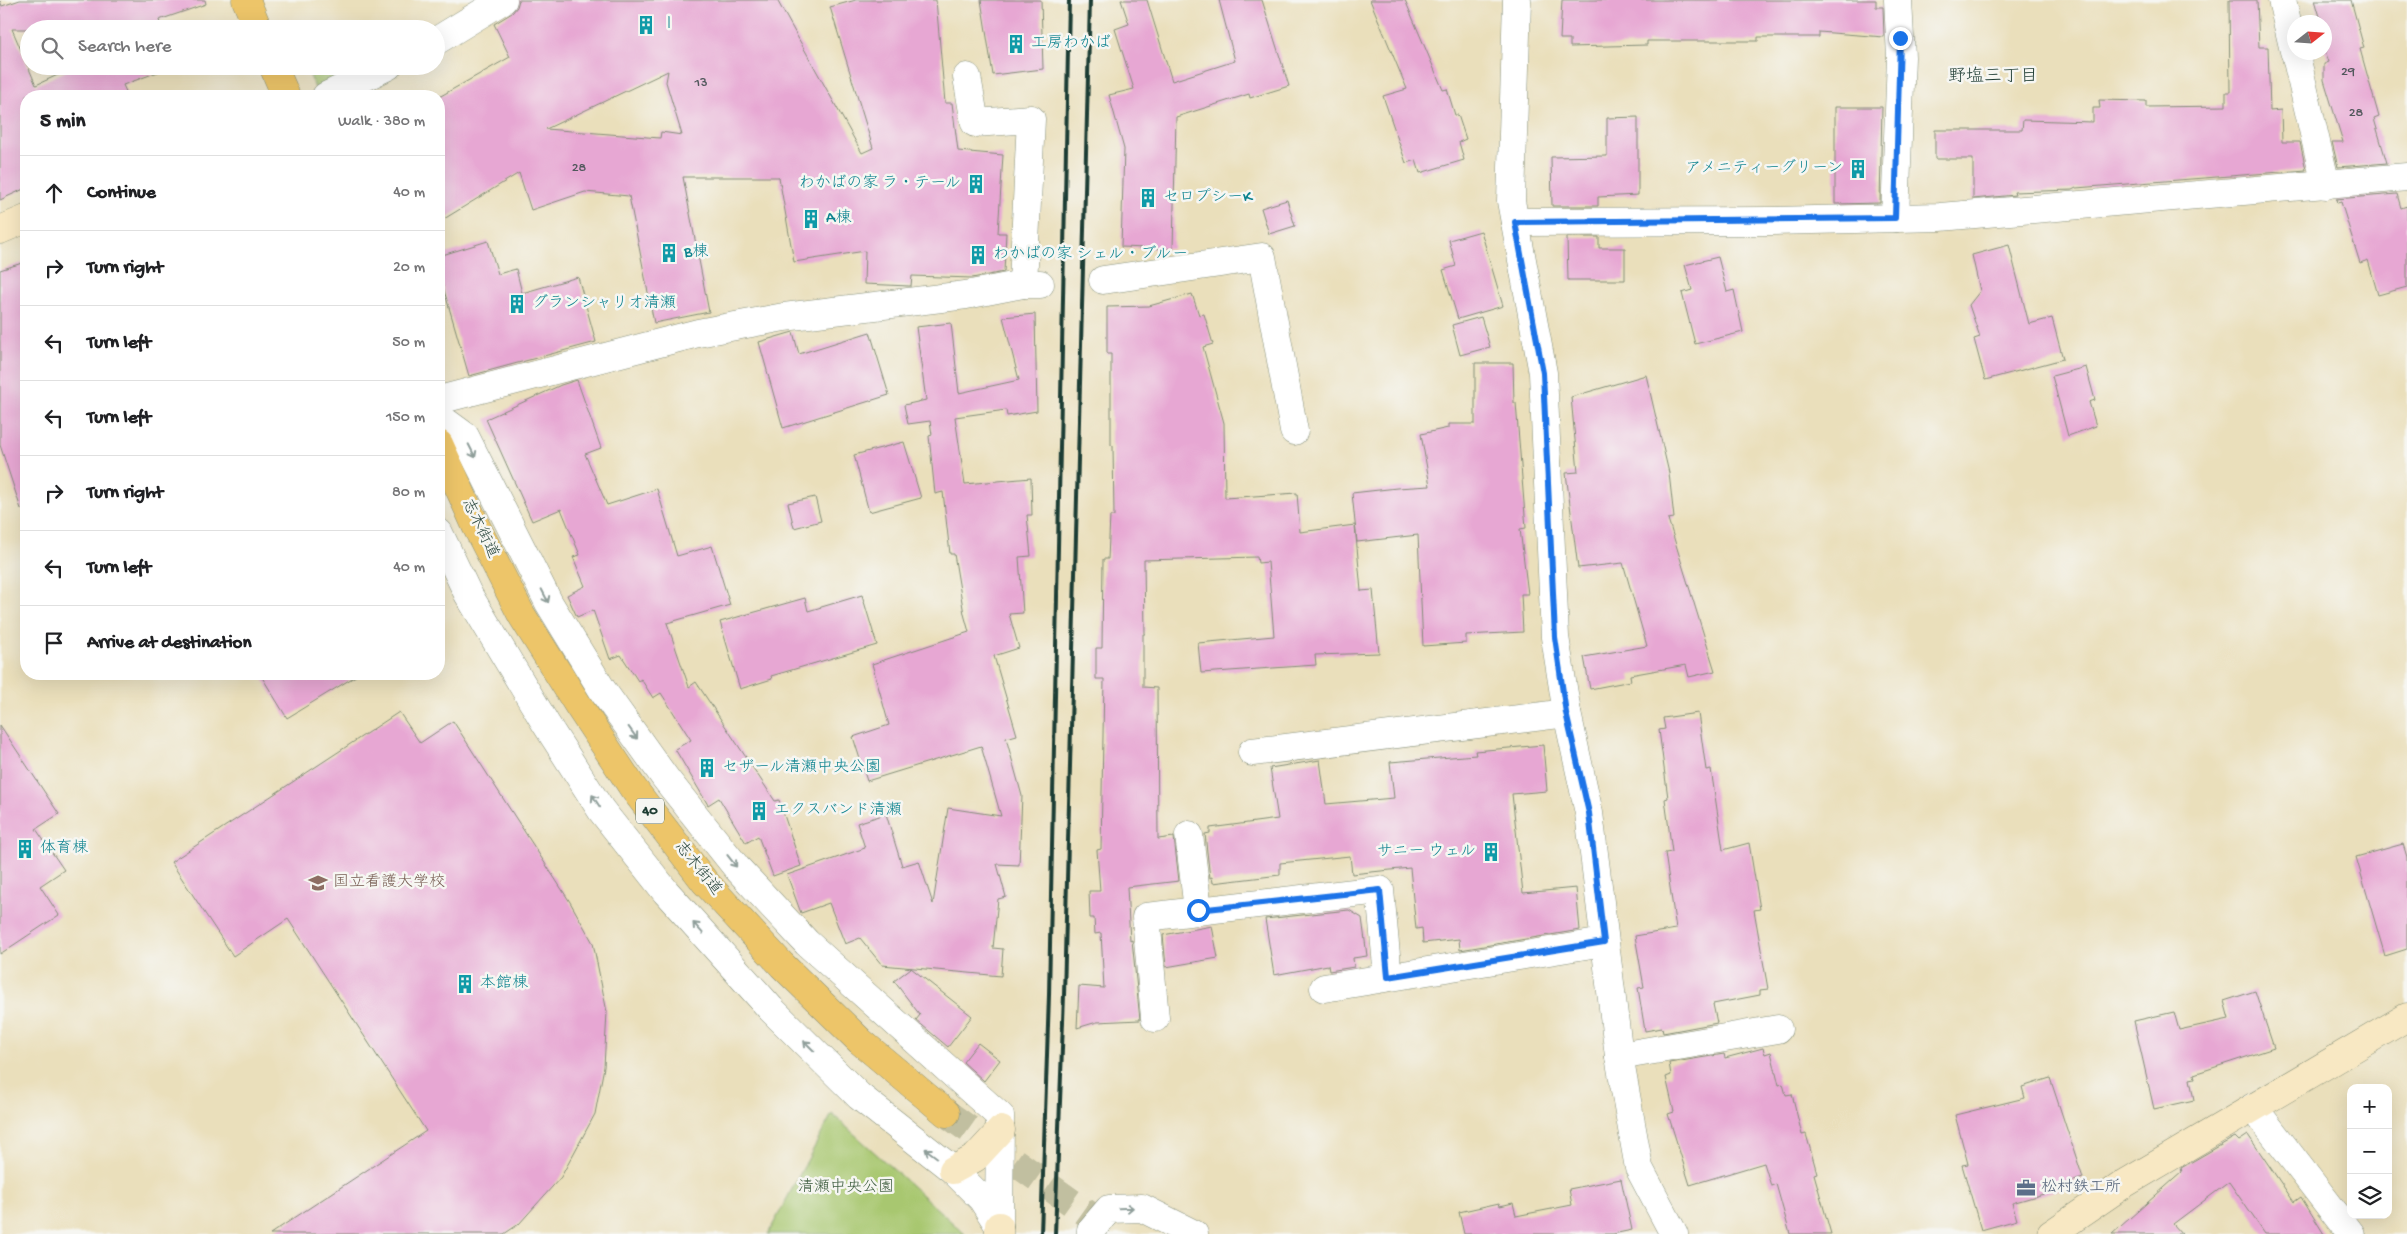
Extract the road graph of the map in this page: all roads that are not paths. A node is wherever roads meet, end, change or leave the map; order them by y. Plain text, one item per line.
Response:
1 (246, 0) edge
2 (504, 0) edge
3 (1517, 0) edge
4 (1898, 0) edge
5 (2282, 0) edge
6 (254, 20) edge
7 (2287, 20) edge
8 (445, 36) edge
9 (2297, 60) edge
10 (275, 75) edge
11 (369, 75) edge
12 (967, 77) dead end
13 (280, 90) edge
14 (338, 90) edge
15 (2407, 177) edge
16 (2326, 185) junction
17 (1513, 212) junction
18 (1895, 218) junction
19 (20, 222) edge
20 (0, 230) edge
21 (1103, 280) dead end
22 (445, 398) edge
23 (445, 421) edge
24 (1294, 431) dead end
25 (445, 457) edge
26 (445, 546) edge
27 (1566, 713) junction
28 (1252, 752) dead end
29 (1189, 836) dead end
30 (1198, 910) junction
31 (1604, 942) junction
32 (1388, 977) junction
33 (1324, 988) dead end
34 (2407, 1017) edge
35 (1155, 1018) dead end
36 (1778, 1030) dead end
37 (1619, 1056) junction
38 (2253, 1107) junction
39 (946, 1113) tunnel mouth
40 (1001, 1130) junction
41 (953, 1170) junction
42 (999, 1230) edge
43 (1091, 1234) edge
44 (1194, 1234) edge
45 (1674, 1234) edge
46 (2051, 1234) edge
47 (2351, 1234) edge

1 - 6 main road
2 - 8 street
3 - 17 street
4 - 18 street
5 - 7 street
9 - 16 street
10 - 13 main road
11 - 14 street
12 - 22 street
15 - 16 street
16 - 18 street
17 - 18 street
17 - 27 street
19 - 20 street
21 - 24 street
23 -> 40 street
25 - 39 main road, 志木街道 / 40
41 -> 26 street
27 - 28 street
27 - 31 street
29 - 30 street
30 - 32 street
30 - 35 street
31 - 32 street
31 - 37 street
32 - 33 street
34 - 38 street
36 - 37 street
37 - 45 street
38 - 46 street
38 - 47 street
40 - 41 street
40 - 42 street
41 - 42 street
43 -> 44 street

